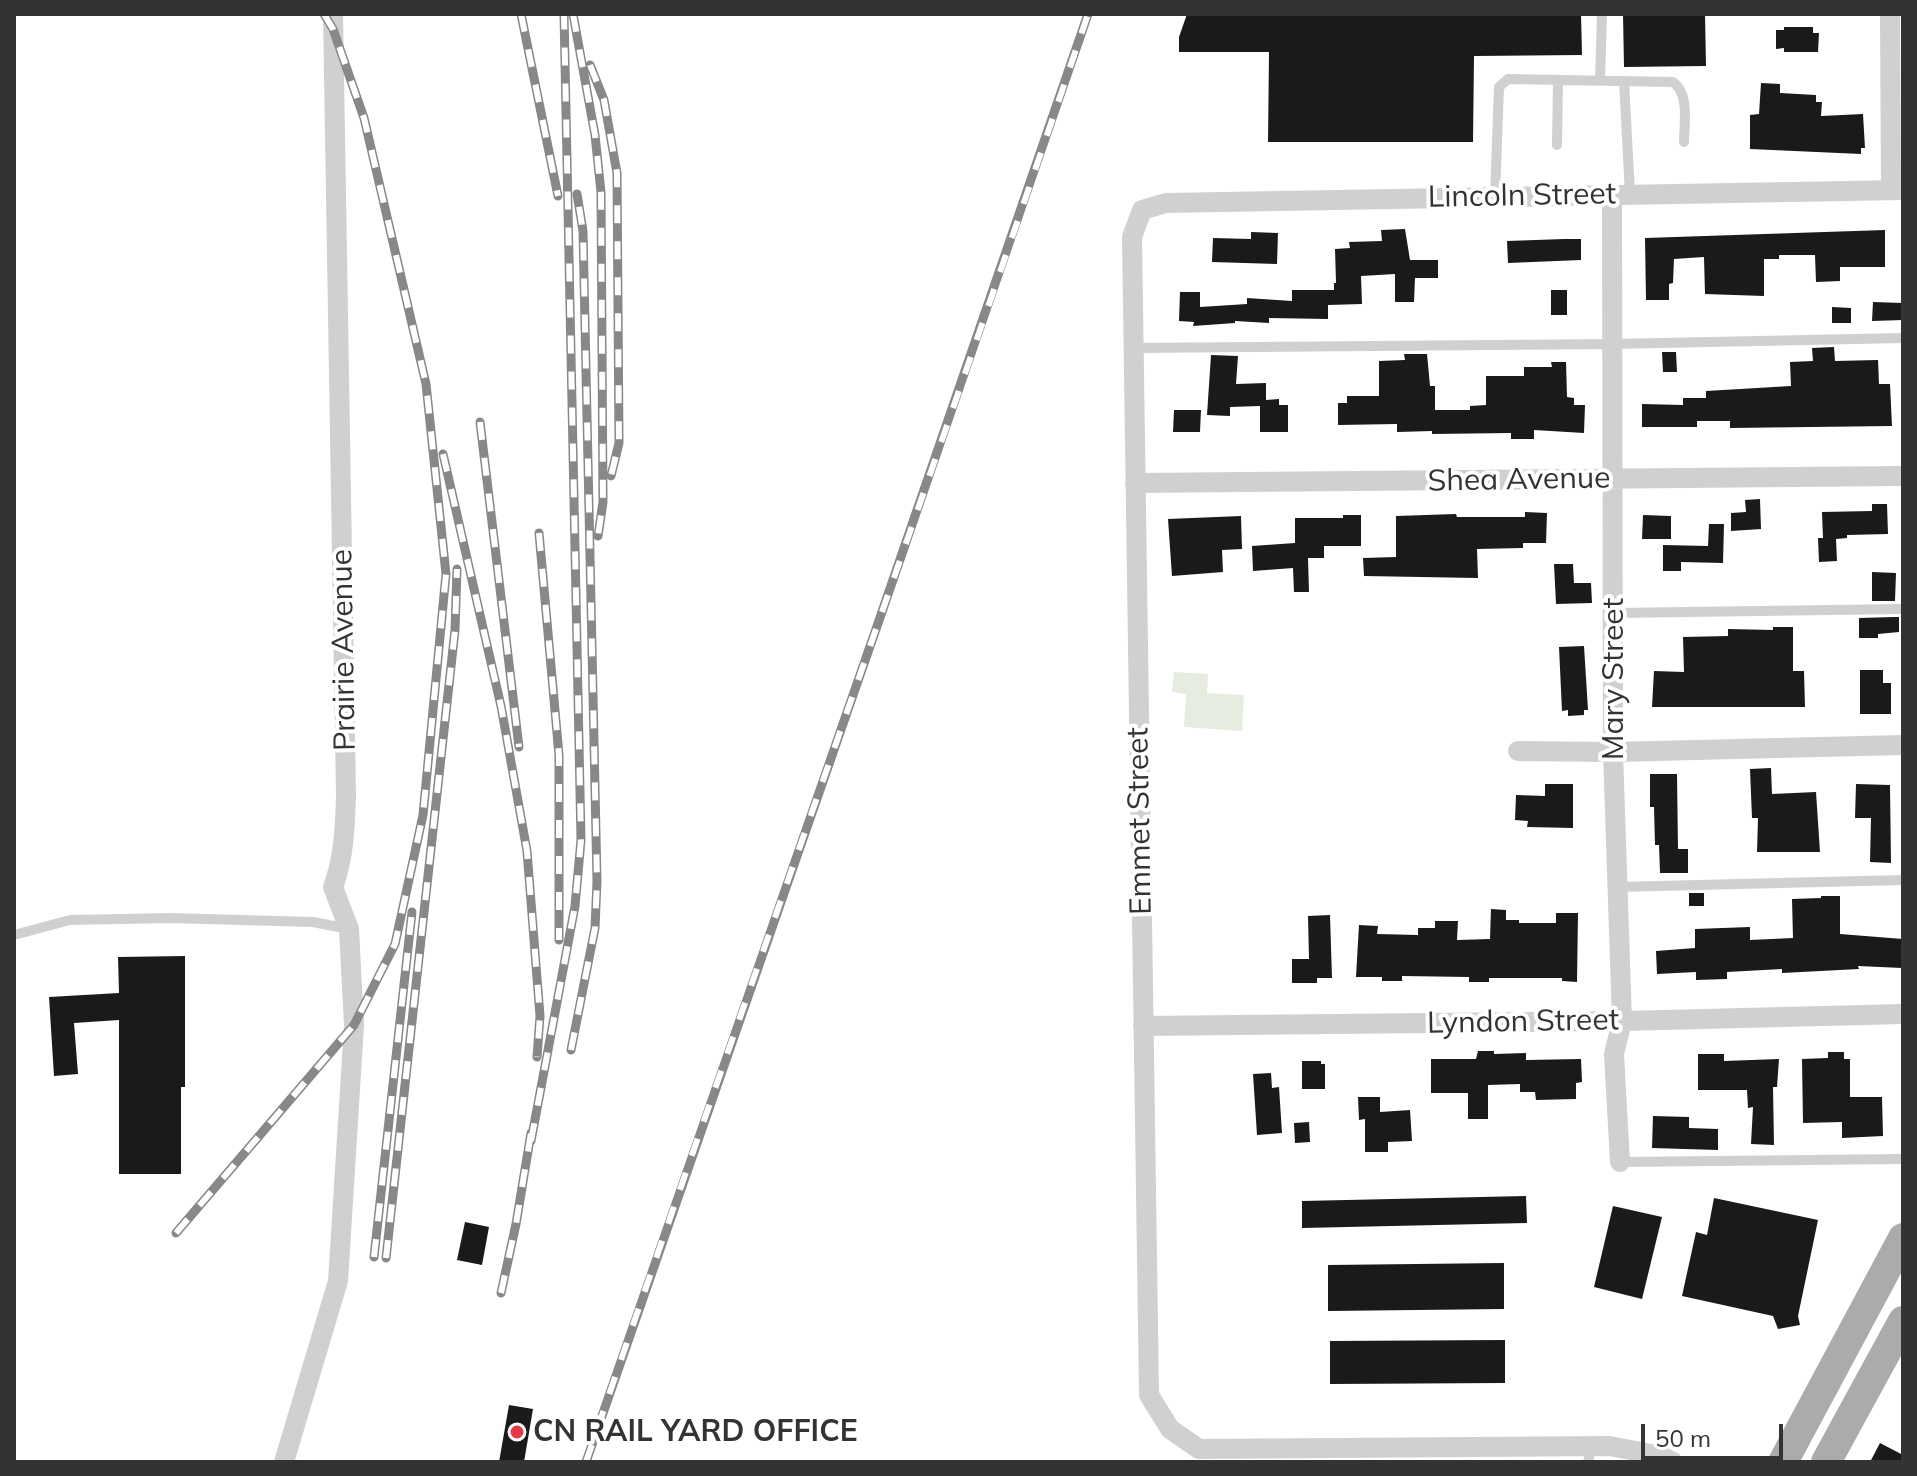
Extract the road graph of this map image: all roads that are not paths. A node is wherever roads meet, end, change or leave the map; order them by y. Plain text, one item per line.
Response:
1 (333, 14) edge
2 (1602, 14) edge
3 (1890, 14) edge
4 (1558, 80) junction
5 (1600, 81) junction
6 (1624, 81) junction
7 (1684, 142) dead end
8 (1557, 145) dead end
9 (1897, 190) edge
10 (1621, 194) junction
11 (1495, 196) junction
12 (1142, 210) joint
13 (1903, 338) edge
14 (1613, 344) junction
15 (1134, 348) junction
16 (1903, 476) edge
17 (1614, 479) junction
18 (1135, 483) junction
19 (1903, 609) edge
20 (1614, 613) junction
21 (1903, 745) edge
22 (1518, 751) dead end
23 (1613, 752) junction
24 (1903, 880) edge
25 (1616, 887) junction
26 (349, 929) junction
27 (14, 935) edge
28 (1903, 1014) edge
29 (1622, 1021) junction
30 (1143, 1026) junction
31 (1903, 1159) edge
32 (1620, 1162) joint
33 (1903, 1238) edge
34 (1903, 1321) edge
35 (1590, 1454) edge
36 (1437, 1455) edge
37 (284, 1462) edge
38 (1673, 1462) edge
39 (1783, 1462) edge
40 (1826, 1462) edge

1 - 26 street, Prairie Avenue
2 - 5 lane
3 - 9 street
4 - 5 lane
4 - 8 lane
4 - 11 lane
5 - 6 lane
6 - 7 lane
6 - 10 lane
9 - 10 street, Lincoln Street
10 - 11 street, Lincoln Street
10 - 14 street, Mary Street
11 - 12 street, Lincoln Street
12 - 15 street, Emmet Street
13 - 14 lane
14 - 15 lane
14 - 17 street, Mary Street
15 - 18 street, Emmet Street
16 - 17 street, Shea Avenue
17 - 18 street, Shea Avenue
17 - 20 street, Mary Street
18 - 30 street, Emmet Street
19 - 20 lane
20 - 23 street, Mary Street
21 - 23 street
22 - 23 street
23 - 25 street, Mary Street
24 - 25 lane
25 - 29 street, Mary Street
26 - 27 lane
26 - 37 street, Prairie Avenue
28 - 29 street, Lyndon Street
29 - 30 street, Lyndon Street
29 - 32 street, Mary Street
30 - 36 street, Emmet Street
31 - 32 lane
33 - 39 main road
34 - 40 main road
35 - 36 street
35 - 38 street

